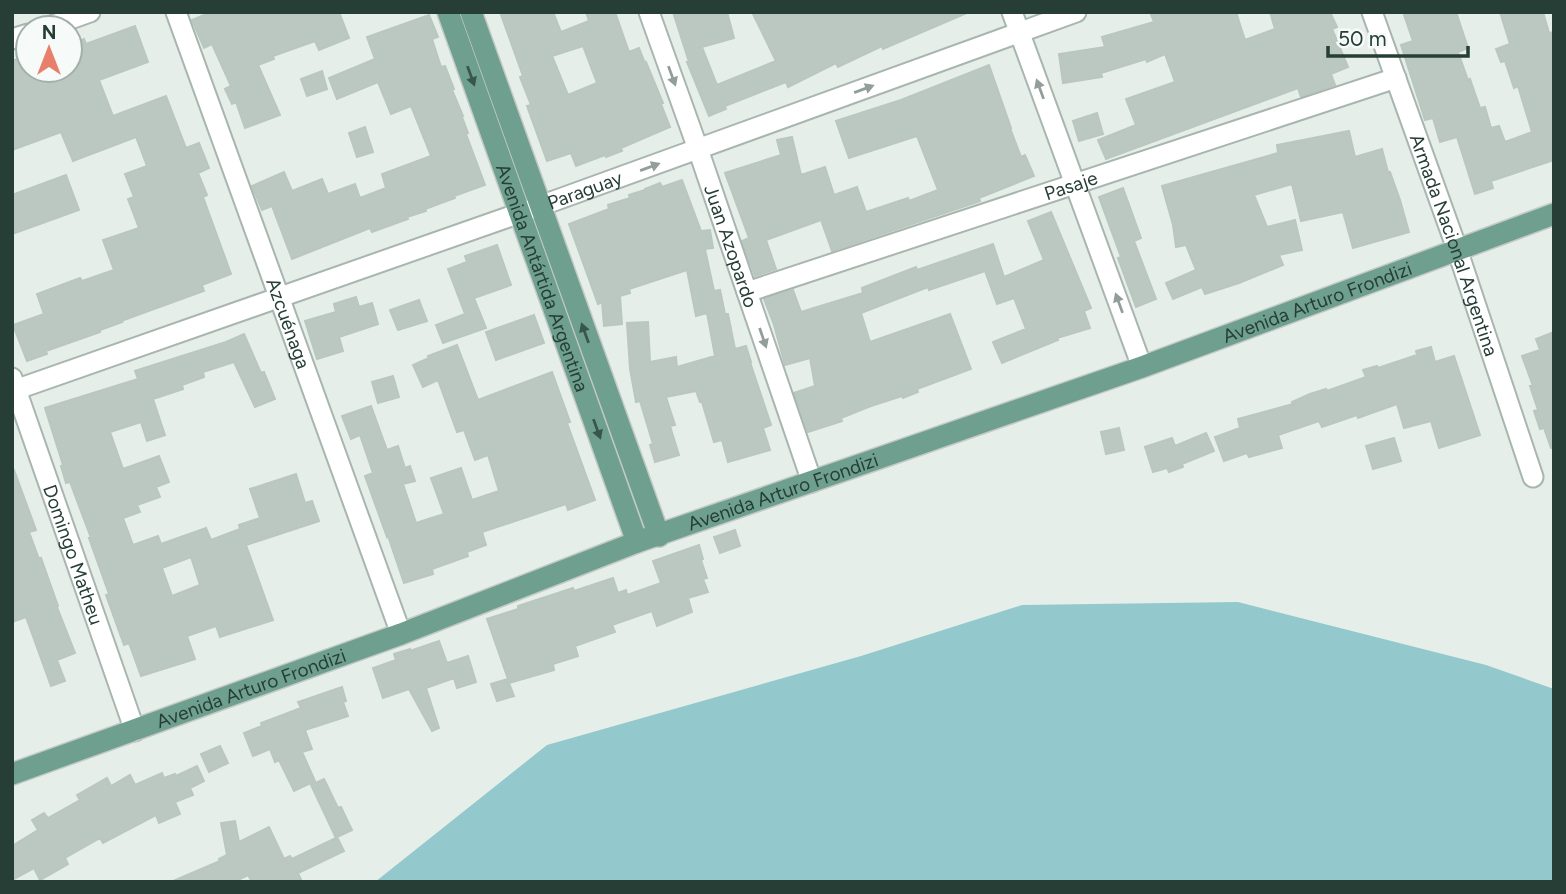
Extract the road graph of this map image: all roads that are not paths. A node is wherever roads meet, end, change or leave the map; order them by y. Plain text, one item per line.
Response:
1 (176, 12) edge
2 (448, 12) edge
3 (471, 12) edge
4 (649, 12) edge
5 (1012, 12) edge
6 (1076, 12) edge
7 (1372, 12) edge
8 (1020, 33) junction
9 (1396, 78) junction
10 (698, 149) junction
11 (1075, 185) junction
12 (530, 210) junction
13 (1554, 214) edge
14 (1457, 249) junction
15 (747, 292) junction
16 (278, 297) junction
17 (1142, 367) junction
18 (14, 386) edge
19 (1533, 477) dead end
20 (812, 482) junction
21 (659, 536) junction
22 (637, 542) junction
23 (401, 634) junction
24 (135, 731) junction
25 (12, 774) edge

1 - 16 street, Azcuénaga
2 -> 12 main road, Avenida Antártida Argentina
3 - 12 main road, Avenida Antártida Argentina
4 -> 10 street, Juan Azopardo
5 - 8 street
6 - 8 street, Paraguay
7 - 9 street, Armada Nacional Argentina
10 -> 8 street, Paraguay
11 -> 8 street
9 - 11 street, Pasaje
9 - 14 street, Armada Nacional Argentina
12 -> 10 street, Paraguay
10 - 15 street, Juan Azopardo
11 - 15 street, Pasaje
17 -> 11 street
12 - 16 street, Paraguay
21 -> 12 main road, Avenida Antártida Argentina
12 -> 22 main road, Avenida Antártida Argentina
13 - 14 main road, Avenida Arturo Frondizi
14 - 17 main road, Avenida Arturo Frondizi
14 - 19 street, Armada Nacional Argentina
15 -> 20 street, Juan Azopardo
16 - 18 street, Paraguay
16 - 23 street, Azcuénaga
17 - 20 main road, Avenida Arturo Frondizi
18 - 24 street, Domingo Matheu
20 - 21 main road, Avenida Arturo Frondizi
21 - 22 main road, Avenida Arturo Frondizi
22 - 23 main road, Avenida Arturo Frondizi
23 - 24 main road, Avenida Arturo Frondizi
24 - 25 main road, Avenida Arturo Frondizi

